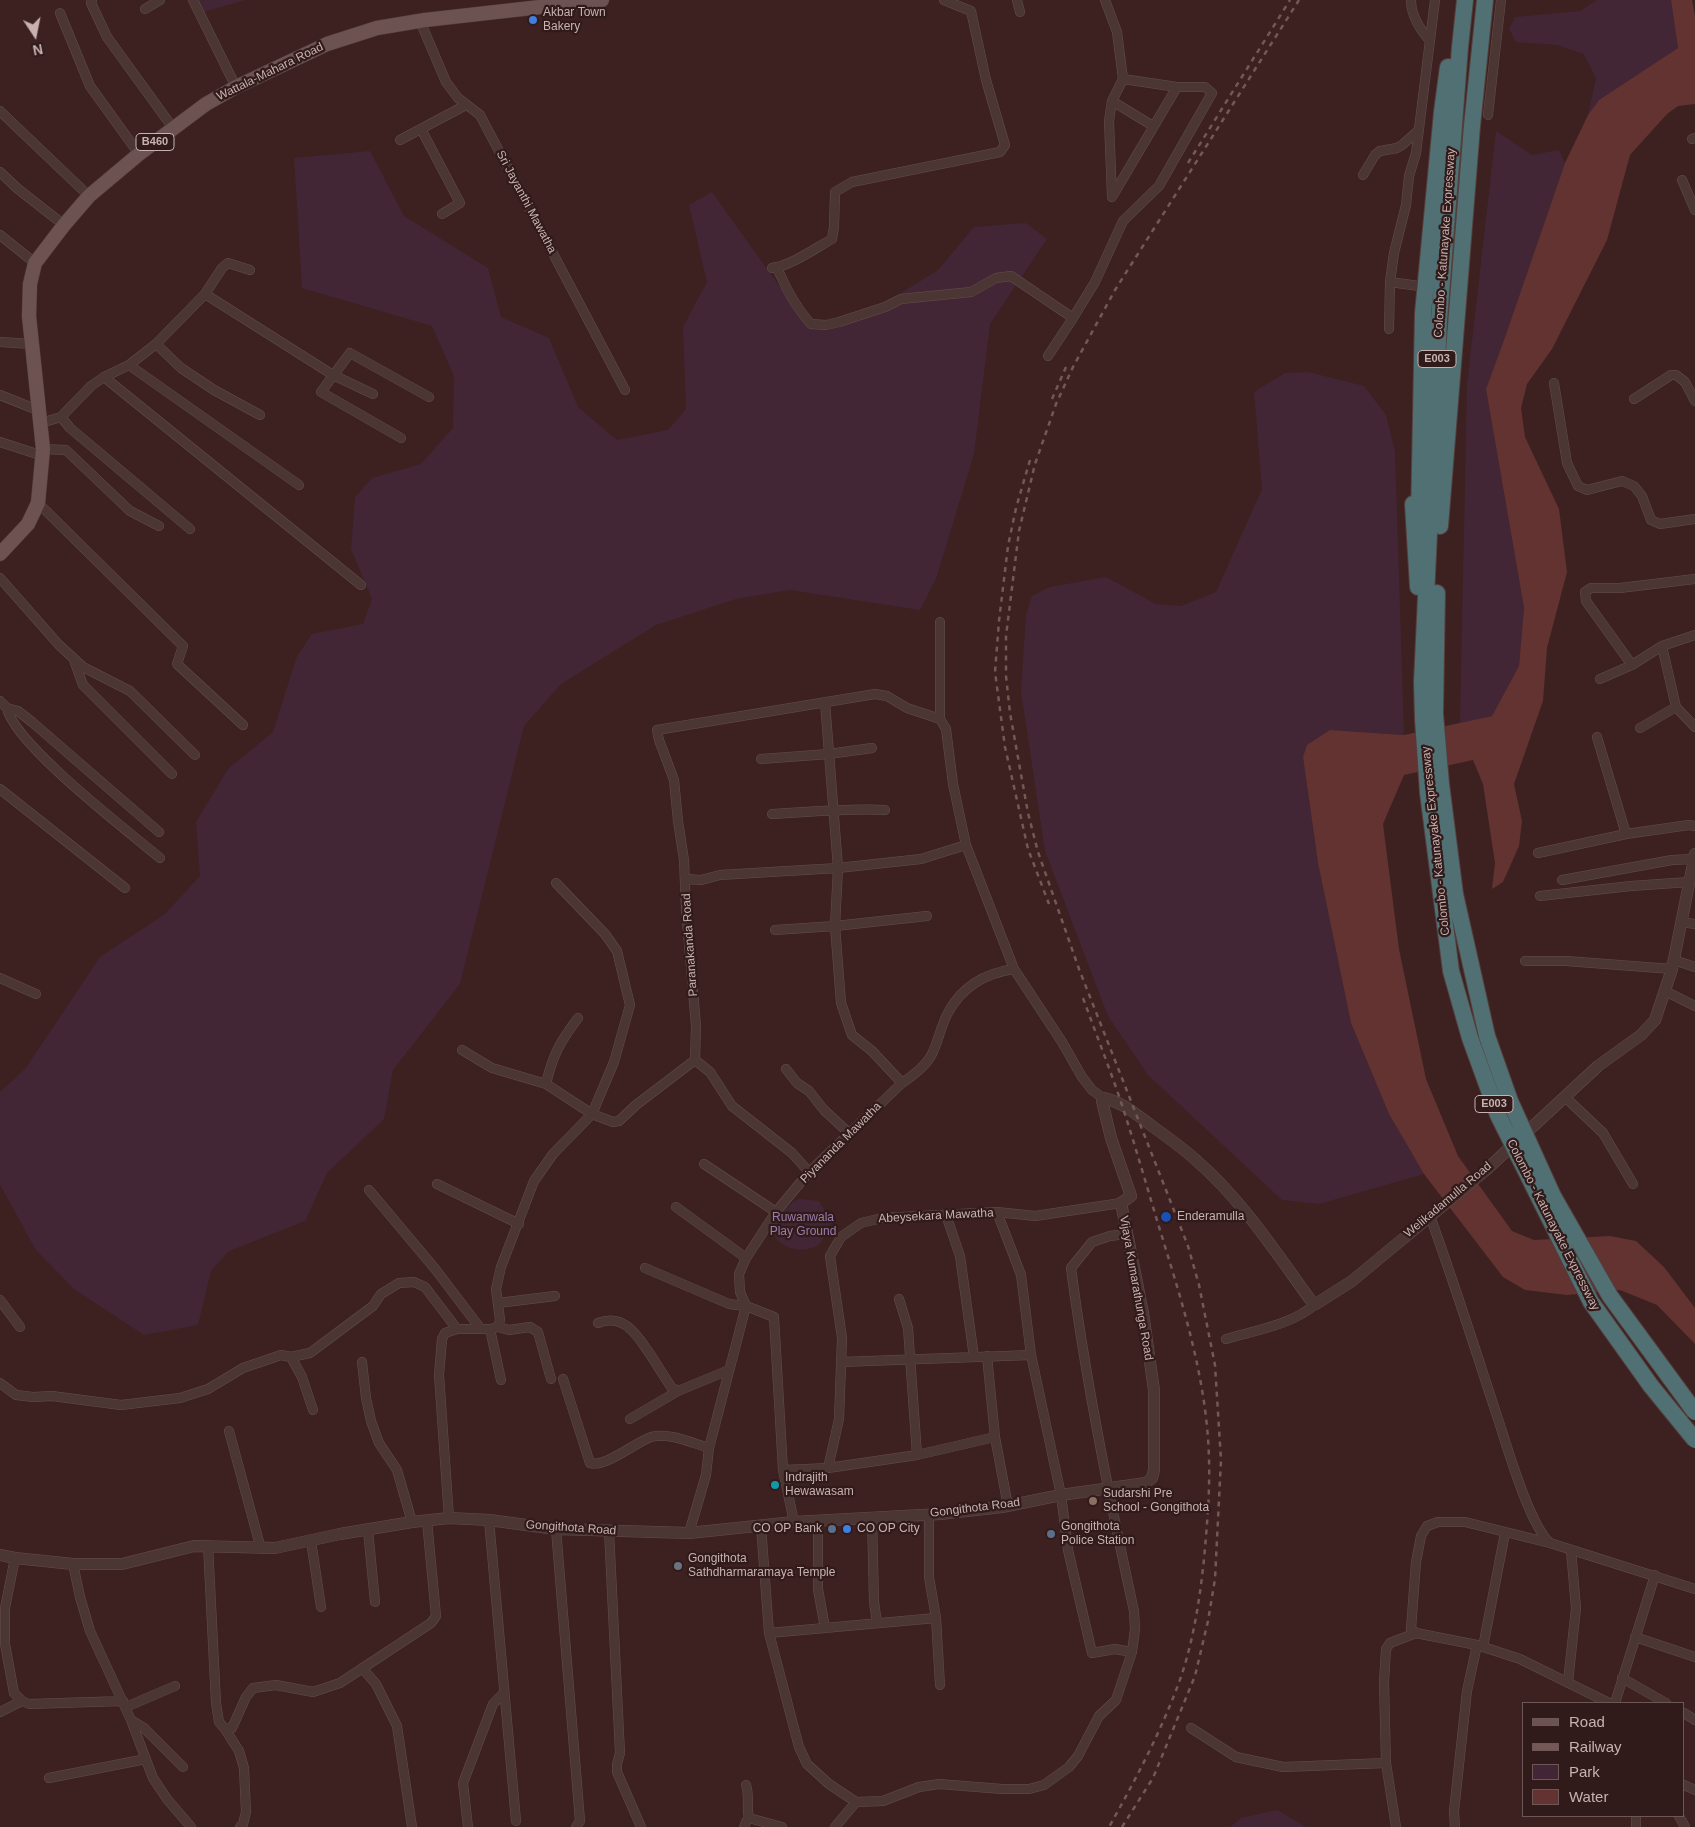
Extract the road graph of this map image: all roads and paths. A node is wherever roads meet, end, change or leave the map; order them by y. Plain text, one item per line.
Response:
1 (92, 0) edge
2 (160, 0) edge
3 (193, 0) edge
4 (602, 0) edge
5 (944, 0) edge
6 (1017, 0) edge
7 (1105, 0) edge
8 (1411, 0) edge
9 (1435, 0) edge
10 (1460, 0) edge
11 (1465, 0) edge
12 (1485, 0) edge
13 (1501, 0) edge
14 (531, 4) edge
15 (145, 9) dead end
16 (1020, 12) dead end
17 (60, 13) dead end
18 (420, 21) junction
19 (1430, 41) junction
20 (1452, 42) junction
21 (1123, 79) junction
22 (236, 87) junction
23 (1177, 87) junction
24 (1112, 101) junction
25 (466, 105) junction
26 (0, 111) edge
27 (1488, 115) dead end
28 (1153, 126) junction
29 (173, 128) junction
30 (421, 129) junction
31 (1419, 130) junction
32 (400, 140) dead end
33 (139, 154) junction
34 (0, 172) edge
35 (1363, 174) dead end
36 (1682, 180) dead end
37 (90, 196) junction
38 (1695, 210) edge
39 (442, 214) dead end
40 (64, 226) junction
41 (0, 235) edge
42 (35, 263) junction
43 (250, 270) dead end
44 (1390, 282) junction
45 (1419, 286) junction
46 (205, 294) junction
47 (1073, 318) junction
48 (1388, 329) dead end
49 (0, 342) edge
50 (32, 344) junction
51 (156, 344) junction
52 (1048, 356) dead end
53 (129, 366) junction
54 (333, 375) junction
55 (104, 377) junction
56 (1554, 383) dead end
57 (625, 390) dead end
58 (373, 394) dead end
59 (0, 395) edge
60 (429, 397) dead end
61 (1634, 399) dead end
62 (1695, 401) edge
63 (260, 415) dead end
64 (40, 417) junction
65 (61, 417) junction
66 (400, 438) dead end
67 (0, 442) edge
68 (43, 453) junction
69 (299, 486) dead end
70 (38, 503) junction
71 (1695, 519) edge
72 (159, 526) dead end
73 (190, 529) dead end
74 (0, 554) edge
75 (0, 578) edge
76 (1695, 579) edge
77 (361, 585) dead end
78 (1418, 591) junction
79 (940, 622) dead end
80 (1695, 635) edge
81 (1421, 641) junction
82 (1662, 646) junction
83 (72, 658) junction
84 (1632, 664) junction
85 (1600, 680) dead end
86 (1422, 682) junction
87 (825, 702) junction
88 (3, 704) edge
89 (1676, 707) junction
90 (1429, 716) junction
91 (1692, 717) edge
92 (940, 719) junction
93 (243, 725) dead end
94 (1695, 727) edge
95 (1640, 728) dead end
96 (1597, 737) dead end
97 (872, 748) dead end
98 (829, 754) junction
99 (195, 755) dead end
100 (761, 759) dead end
101 (172, 774) dead end
102 (0, 789) edge
103 (885, 810) dead end
104 (832, 811) junction
105 (772, 814) dead end
106 (1695, 826) edge
107 (160, 832) dead end
108 (1626, 834) junction
109 (966, 845) junction
110 (1538, 853) dead end
111 (1694, 856) edge
112 (160, 858) dead end
113 (838, 868) junction
114 (686, 879) junction
115 (1562, 880) dead end
116 (1689, 882) junction
117 (556, 883) dead end
118 (125, 888) dead end
119 (1540, 896) dead end
120 (927, 916) dead end
121 (1681, 922) junction
122 (1695, 924) edge
123 (835, 926) junction
124 (775, 930) dead end
125 (1525, 961) dead end
126 (1673, 965) junction
127 (1695, 967) edge
128 (1014, 969) junction
129 (0, 978) edge
130 (1665, 991) junction
131 (36, 994) dead end
132 (1695, 1006) edge
133 (578, 1018) dead end
134 (462, 1050) dead end
135 (696, 1060) junction
136 (786, 1069) dead end
137 (902, 1083) junction
138 (546, 1084) junction
139 (1565, 1097) junction
140 (1103, 1098) junction
141 (592, 1114) junction
142 (850, 1134) junction
143 (704, 1164) dead end
144 (810, 1172) junction
145 (437, 1184) dead end
146 (1633, 1184) dead end
147 (369, 1190) dead end
148 (1121, 1204) junction
149 (676, 1207) dead end
150 (776, 1212) junction
151 (997, 1212) junction
152 (946, 1215) junction
153 (1430, 1216) junction
154 (518, 1224) junction
155 (1126, 1234) junction
156 (746, 1258) junction
157 (645, 1268) dead end
158 (555, 1296) dead end
159 (899, 1299) dead end
160 (0, 1300) edge
161 (498, 1303) junction
162 (1316, 1304) junction
163 (746, 1306) junction
164 (598, 1323) dead end
165 (20, 1327) dead end
166 (480, 1328) junction
167 (494, 1328) junction
168 (457, 1329) junction
169 (1226, 1339) dead end
170 (1031, 1355) junction
171 (974, 1356) junction
172 (987, 1356) junction
173 (291, 1357) junction
174 (910, 1360) junction
175 (362, 1362) dead end
176 (841, 1362) junction
177 (729, 1370) junction
178 (551, 1379) dead end
179 (563, 1379) dead end
180 (501, 1380) dead end
181 (0, 1383) edge
182 (678, 1391) junction
183 (313, 1410) dead end
184 (1695, 1412) edge
185 (630, 1419) dead end
186 (229, 1431) dead end
187 (995, 1437) junction
188 (1695, 1440) edge
189 (709, 1448) junction
190 (917, 1455) junction
191 (828, 1468) junction
192 (783, 1470) junction
193 (1146, 1482) joint
194 (1107, 1488) junction
195 (1060, 1495) junction
196 (1008, 1506) junction
197 (929, 1514) junction
198 (450, 1518) junction
199 (872, 1518) junction
200 (489, 1520) junction
201 (427, 1521) junction
202 (412, 1522) junction
203 (794, 1522) junction
204 (818, 1522) junction
205 (761, 1526) junction
206 (556, 1529) junction
207 (368, 1530) junction
208 (609, 1531) junction
209 (689, 1533) junction
210 (1505, 1533) junction
211 (311, 1541) junction
212 (1550, 1544) junction
213 (208, 1545) junction
214 (261, 1549) junction
215 (1571, 1550) junction
216 (0, 1555) edge
217 (15, 1558) junction
218 (73, 1564) junction
219 (1655, 1575) junction
220 (1695, 1589) edge
221 (375, 1602) dead end
222 (322, 1607) dead end
223 (936, 1618) junction
224 (877, 1623) junction
225 (825, 1628) junction
226 (769, 1633) junction
227 (1416, 1633) junction
228 (1635, 1636) junction
229 (3, 1644) edge
230 (1480, 1646) junction
231 (1132, 1652) junction
232 (1695, 1657) edge
233 (362, 1668) junction
234 (1622, 1678) junction
235 (1568, 1682) junction
236 (940, 1685) dead end
237 (175, 1686) dead end
238 (504, 1693) junction
239 (22, 1701) junction
240 (1607, 1702) edge
241 (1615, 1702) edge
242 (1664, 1702) edge
243 (124, 1704) junction
244 (0, 1712) edge
245 (131, 1720) junction
246 (1191, 1728) dead end
247 (226, 1729) junction
248 (146, 1759) junction
249 (1386, 1763) junction
250 (183, 1767) dead end
251 (49, 1778) dead end
252 (746, 1785) dead end
253 (856, 1802) junction
254 (749, 1818) junction
255 (516, 1821) dead end
256 (191, 1827) edge
257 (240, 1827) edge
258 (412, 1827) edge
259 (468, 1827) edge
260 (576, 1827) edge
261 (641, 1827) edge
262 (744, 1827) edge
263 (782, 1827) edge
264 (834, 1827) edge
265 (1396, 1827) edge
266 (1455, 1827) edge

1 - 29 street
2 - 15 street
3 - 22 street
4 - 14 main road, Wattala-Mahara Road / B460
5 - 47 street
6 - 16 street
7 - 21 street
8 - 19 street
9 - 19 street
10 - 20 highway
11 - 81 highway
11 - 86 highway, Colombo - Katunayake Expressway / E003
12 - 90 highway, Colombo - Katunayake Expressway / E003
13 - 27 street
14 - 18 main road, Wattala-Mahara Road / B460
17 - 33 street
18 - 22 main road, Wattala-Mahara Road / B460
18 - 25 street, Sri Jayanthi Mawatha
19 - 31 street
20 - 45 highway
20 - 78 highway
21 - 23 street
21 - 24 street
22 - 29 main road, Wattala-Mahara Road / B460
23 - 28 street
23 - 47 street
24 - 28 street
24 - 28 street
25 - 30 street
25 - 57 street, Sri Jayanthi Mawatha
26 - 37 street
29 - 33 main road, Wattala-Mahara Road / B460
30 - 32 street
30 - 39 street
31 - 35 street
31 - 44 street
33 - 37 main road, Wattala-Mahara Road / B460
34 - 40 street
36 - 38 street
37 - 40 main road, Wattala-Mahara Road / B460
40 - 42 main road, Wattala-Mahara Road / B460
41 - 42 street
42 - 50 main road, Wattala-Mahara Road / B460
43 - 46 street
44 - 45 street
44 - 48 street
45 - 78 highway
46 - 51 street
46 - 54 street
47 - 52 street
49 - 50 street
50 - 64 main road, Wattala-Mahara Road / B460
51 - 53 street
51 - 63 street
53 - 55 street
53 - 69 street
54 - 58 street
54 - 60 street
54 - 66 street
55 - 65 street
55 - 77 street
56 - 71 street
59 - 64 street
61 - 62 street
64 - 65 street
64 - 68 main road, Wattala-Mahara Road / B460
65 - 73 street
67 - 68 street
68 - 70 main road, Wattala-Mahara Road / B460
68 - 72 street
70 - 74 main road, Wattala-Mahara Road / B460
70 - 93 street
75 - 83 street
76 - 84 street
78 - 81 highway
79 - 92 street
80 - 82 street
81 - 86 highway
82 - 84 street
82 - 89 street
83 - 99 street
83 - 101 street
84 - 85 street
86 - 90 highway, Colombo - Katunayake Expressway / E003
87 - 92 street
87 - 98 street
87 - 114 street, Paranakanda Road
88 - 107 street
88 - 112 street
89 - 91 street
89 - 95 street
90 - 184 highway, Colombo - Katunayake Expressway / E003, bridge
90 - 188 highway, Colombo - Katunayake Expressway / E003, bridge
91 - 94 street
92 - 109 street
96 - 108 street
97 - 98 street
98 - 100 street
98 - 104 street
102 - 118 street
103 - 104 street
104 - 105 street
104 - 113 street
106 - 108 street
108 - 110 street
109 - 113 street
109 - 128 street
111 - 115 street
111 - 116 street, Welikadamulla Road
113 - 114 street
113 - 123 street
114 - 135 street, Paranakanda Road
116 - 119 street
116 - 121 street, Welikadamulla Road
117 - 141 street
120 - 123 street
121 - 122 street
121 - 126 street, Welikadamulla Road
123 - 124 street
123 - 137 street
125 - 126 street
126 - 127 street
126 - 130 street, Welikadamulla Road
128 - 137 street, Piyananda Mawatha
128 - 140 street
129 - 131 street
130 - 132 street
130 - 139 street, Welikadamulla Road
133 - 138 street
134 - 138 street
135 - 141 street
135 - 144 street
136 - 142 street
137 - 142 street, Piyananda Mawatha
138 - 141 street
139 - 146 street
139 - 153 street, Welikadamulla Road
140 - 148 street, Vijaya Kumarathunga Road
140 - 162 street
141 - 154 street
142 - 144 street, Piyananda Mawatha
143 - 150 street
144 - 150 street, Piyananda Mawatha
145 - 154 street
147 - 166 street
148 - 151 street, Abeysekara Mawatha
148 - 155 street, Vijaya Kumarathunga Road
149 - 156 street
150 - 156 street, Piyananda Mawatha
151 - 152 street, Abeysekara Mawatha
151 - 170 street
152 - 171 street
152 - 176 street, Abeysekara Mawatha
153 - 162 street, Welikadamulla Road
153 - 212 street
154 - 161 street
155 - 193 street, Vijaya Kumarathunga Road
155 - 194 street
156 - 163 street, Piyananda Mawatha
157 - 163 street
158 - 161 street
159 - 174 street
160 - 165 street
161 - 167 street
162 - 169 street, Welikadamulla Road
163 - 177 street
163 - 192 street
164 - 182 street
166 - 167 street
166 - 168 street
167 - 178 street
167 - 180 street
168 - 173 street
168 - 198 street
170 - 172 street
170 - 195 street
171 - 172 street
171 - 174 street
172 - 187 street
173 - 181 street
173 - 183 street
174 - 176 street
174 - 190 street
175 - 202 street
176 - 191 street, Abeysekara Mawatha
177 - 182 street
177 - 189 street
179 - 189 street
182 - 185 street
186 - 214 street
187 - 190 street
187 - 196 street
189 - 209 street
190 - 191 street
191 - 192 street
192 - 203 street
193 - 194 street, Gongithota Road
194 - 195 street, Gongithota Road
194 - 231 street
195 - 196 street, Gongithota Road
195 - 231 street
196 - 197 street, Gongithota Road
197 - 199 street, Gongithota Road
197 - 223 street
198 - 200 street, Gongithota Road
198 - 201 street, Gongithota Road
199 - 204 street, Gongithota Road
199 - 224 street
200 - 206 street, Gongithota Road
200 - 238 street
201 - 202 street, Gongithota Road
201 - 233 street
202 - 207 street, Gongithota Road
203 - 204 street, Gongithota Road
203 - 205 street, Gongithota Road
204 - 225 street
205 - 209 street, Gongithota Road
205 - 226 street
206 - 208 street, Gongithota Road
206 - 260 street
207 - 211 street, Gongithota Road
207 - 221 street
208 - 209 street, Gongithota Road
208 - 261 street
210 - 212 street
210 - 227 street
210 - 230 street
211 - 214 street, Gongithota Road
211 - 222 street
212 - 215 street
213 - 214 street, Gongithota Road
213 - 218 street, Gongithota Road
213 - 247 street
215 - 219 street
215 - 235 street
216 - 217 street, Gongithota Road
217 - 218 street, Gongithota Road
217 - 229 street
218 - 243 street
219 - 220 street
219 - 228 street
223 - 224 street
223 - 236 street
224 - 225 street
225 - 226 street
226 - 253 street
227 - 230 street
227 - 249 street
228 - 232 street
228 - 234 street
229 - 239 street
230 - 235 street
230 - 266 street
231 - 253 street
233 - 247 street
233 - 258 street
234 - 241 street
234 - 242 street
235 - 240 street
237 - 243 street
238 - 255 street
238 - 259 street
239 - 243 street
239 - 244 street
243 - 245 street
245 - 248 street
245 - 250 street
246 - 249 street
247 - 257 street
248 - 251 street
248 - 256 street
249 - 265 street
252 - 254 street
253 - 264 street
254 - 262 street
254 - 263 street

